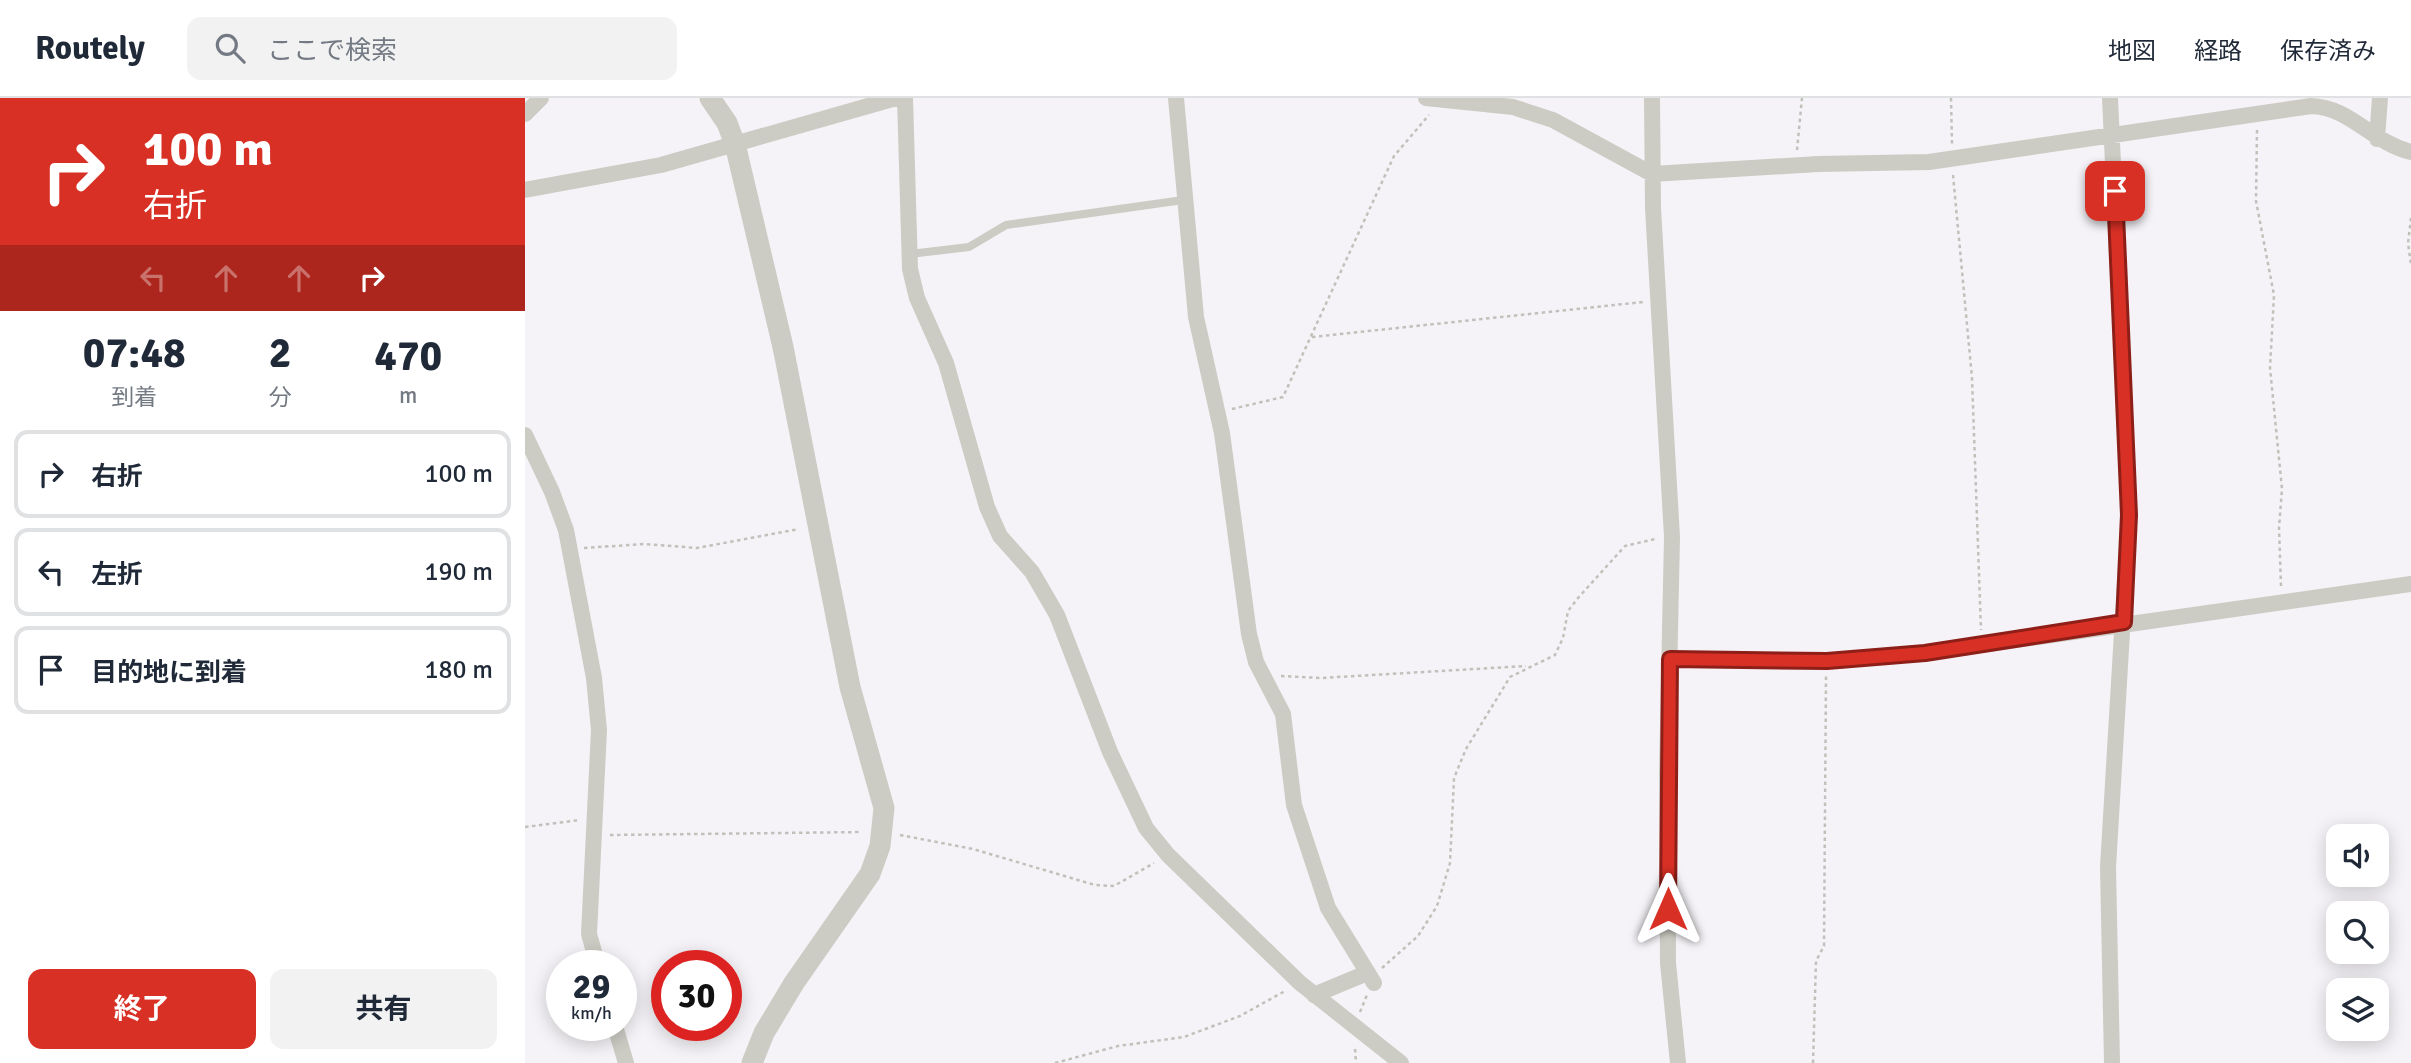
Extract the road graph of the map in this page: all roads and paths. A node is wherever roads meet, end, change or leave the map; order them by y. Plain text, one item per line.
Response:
1 (541, 98) edge
2 (710, 98) edge
3 (896, 98) edge
4 (905, 98) edge
5 (1176, 98) edge
6 (1652, 98) edge
7 (1802, 98) edge
8 (1951, 98) edge
9 (2110, 98) edge
10 (2380, 98) edge
11 (1434, 99) edge
12 (1506, 101) edge
13 (525, 114) edge
14 (2257, 114) junction
15 (2112, 137) junction
16 (2377, 139) junction
17 (735, 144) junction
18 (2411, 152) edge
19 (1952, 159) junction
20 (1796, 165) junction
21 (1652, 174) junction
22 (525, 190) edge
23 (1183, 201) junction
24 (2411, 218) edge
25 (910, 254) junction
26 (2411, 265) edge
27 (1660, 300) junction
28 (1311, 337) junction
29 (1218, 413) junction
30 (525, 435) edge
31 (818, 525) junction
32 (1672, 537) junction
33 (570, 549) junction
34 (2411, 583) edge
35 (2281, 600) junction
36 (2124, 622) junction
37 (1981, 643) junction
38 (1670, 659) junction
39 (1827, 661) junction
40 (1529, 666) junction
41 (1265, 676) junction
42 (597, 817) junction
43 (525, 827) edge
44 (594, 950) edge
45 (1371, 978) junction
46 (1300, 983) junction
47 (1314, 995) junction
48 (1354, 1028) junction
49 (619, 1041) edge
50 (626, 1063) edge
51 (752, 1063) edge
52 (1055, 1063) edge
53 (1401, 1063) edge
54 (1678, 1063) edge
55 (1813, 1063) edge
56 (2112, 1063) edge

1 - 13 street
2 - 17 street
3 - 17 street
4 - 25 street
5 - 23 street
6 - 21 street
7 - 20 path
8 - 19 path
9 - 15 street
10 - 16 street
11 - 12 street
11 - 28 path
12 - 21 street
14 - 15 street
14 - 16 street
14 - 35 path
15 - 19 street
15 - 36 street
16 - 18 street
17 - 22 street
17 - 31 street
19 - 20 street
19 - 37 path
20 - 21 street
21 - 27 street
23 - 25 lane
23 - 29 street
24 - 26 path
25 - 46 street
27 - 28 path
27 - 32 street
28 - 29 path
29 - 41 street
30 - 33 street
31 - 33 path
31 - 51 street
32 - 38 street
32 - 40 path
33 - 42 street
34 - 35 street
35 - 36 street
36 - 37 street
36 - 56 street
37 - 39 street
38 - 39 street
38 - 54 street
39 - 55 path
40 - 41 path
40 - 45 path
41 - 45 street
42 - 43 path
42 - 44 street
45 - 47 street
45 - 48 path
46 - 47 street
46 - 52 path
47 - 48 street
48 - 53 street
49 - 50 street

